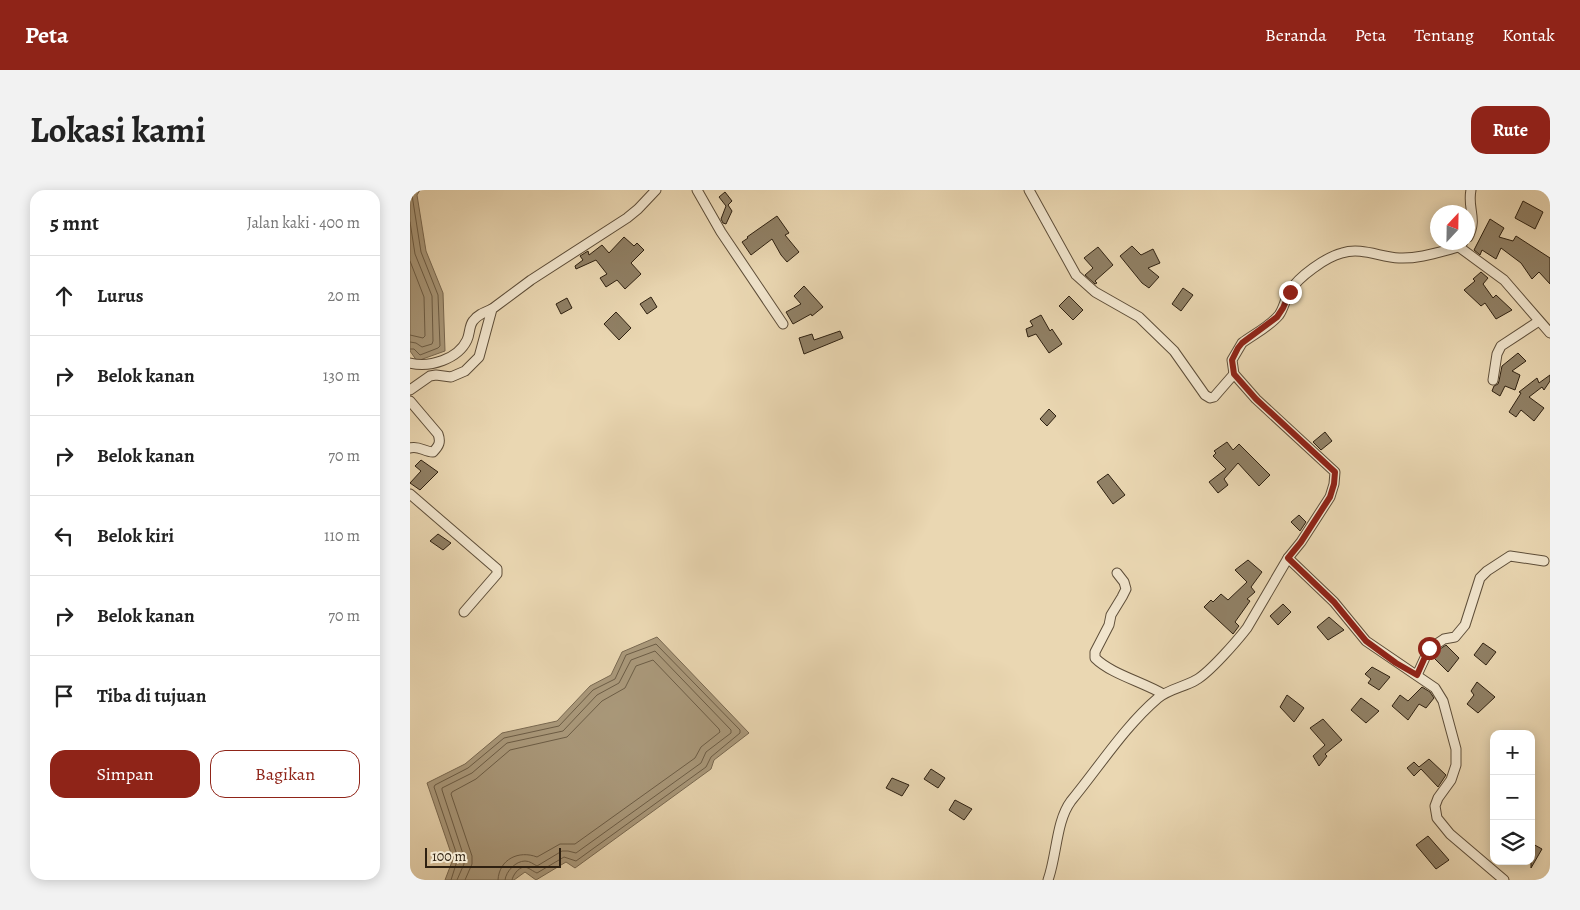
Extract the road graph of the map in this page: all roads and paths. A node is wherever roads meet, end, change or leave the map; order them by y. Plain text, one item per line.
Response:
1 (656, 190) edge
2 (697, 190) edge
3 (1029, 190) edge
4 (1471, 190) edge
5 (1470, 205) edge
6 (1443, 250) edge
7 (1467, 250) edge
8 (492, 309) junction
9 (1539, 321) junction
10 (783, 324) dead end
11 (1550, 333) edge
12 (410, 363) edge
13 (1234, 374) junction
14 (1493, 380) dead end
15 (410, 390) edge
16 (410, 401) edge
17 (410, 448) edge
18 (410, 494) edge
19 (1288, 558) junction
20 (1544, 561) dead end
21 (1117, 573) dead end
22 (464, 612) dead end
23 (1417, 675) junction
24 (1163, 694) junction
25 (1048, 880) edge
26 (1504, 880) edge

1 - 8 street
2 - 10 street
3 - 13 street
4 - 5 street
6 - 13 street
7 - 9 street
8 - 12 street
8 - 15 street
9 - 11 street
9 - 14 street
13 - 19 street
16 - 17 street
18 - 22 street
19 - 23 street
19 - 24 street
20 - 23 street
21 - 24 street
23 - 26 street
24 - 25 street

